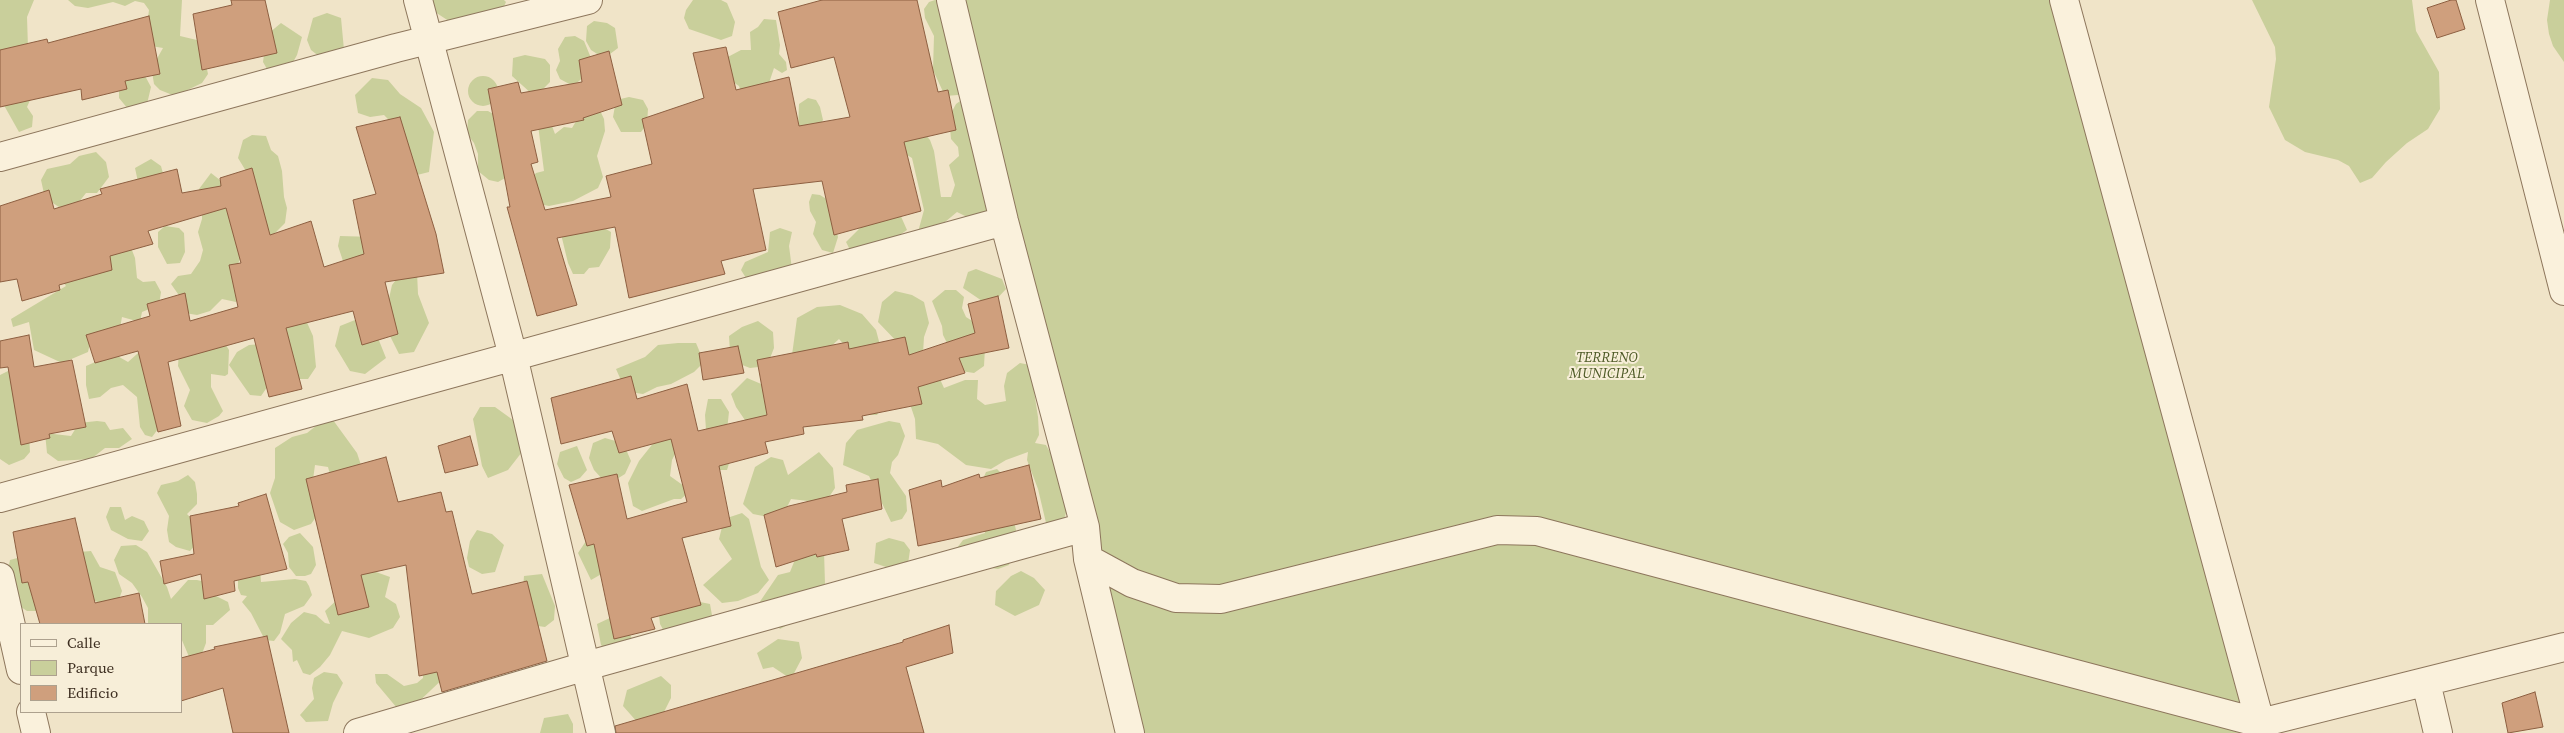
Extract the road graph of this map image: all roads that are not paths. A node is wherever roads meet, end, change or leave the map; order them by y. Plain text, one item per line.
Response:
1 (418, 0) edge
2 (588, 0) edge
3 (951, 0) edge
4 (2064, 0) edge
5 (2490, 0) edge
6 (428, 40) junction
7 (0, 157) edge
8 (1004, 221) junction
9 (2564, 291) edge
10 (513, 356) junction
11 (0, 498) edge
12 (1085, 527) junction
13 (1088, 559) junction
14 (0, 577) edge
15 (2564, 647) edge
16 (20, 666) edge
17 (586, 666) junction
18 (2426, 682) junction
19 (31, 713) edge
20 (2261, 728) edge
21 (36, 733) edge
22 (358, 733) edge
23 (601, 733) edge
24 (1130, 733) edge
25 (2438, 733) edge

1 - 6 street
2 - 6 street
3 - 8 street
4 - 20 street
5 - 9 street
6 - 7 street
6 - 10 street
8 - 10 street
8 - 12 street
10 - 11 street
10 - 17 street
12 - 13 street
12 - 17 street
13 - 20 street
13 - 24 street
14 - 16 street
15 - 18 street
17 - 22 street
17 - 23 street
18 - 20 street
18 - 25 street
19 - 21 street

